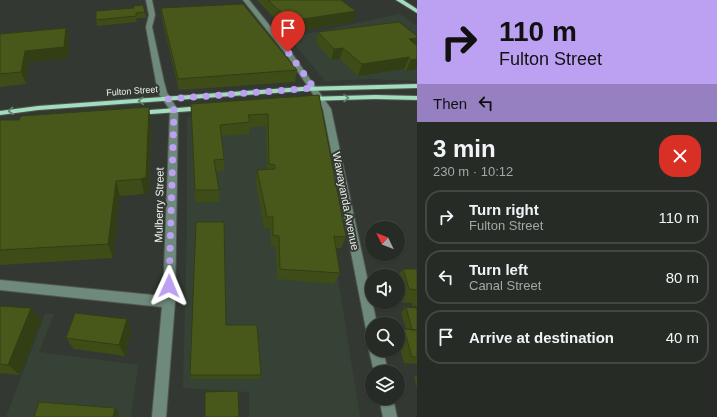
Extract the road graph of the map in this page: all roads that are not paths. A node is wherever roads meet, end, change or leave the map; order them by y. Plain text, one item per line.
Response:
1 (149, 0) edge
2 (246, 0) edge
3 (399, 0) edge
4 (417, 11) edge
5 (417, 86) edge
6 (314, 88) junction
7 (321, 98) junction
8 (417, 98) edge
9 (168, 99) junction
10 (299, 100) edge
11 (214, 107) edge
12 (174, 110) junction
13 (0, 113) edge
14 (127, 114) edge
15 (0, 285) edge
16 (169, 302) junction
17 (370, 317) edge
18 (387, 405) edge
19 (160, 417) edge
20 (390, 417) edge

1 - 9 street
2 - 6 street
3 - 4 main road
5 - 6 main road, Fulton Street
6 - 7 street
6 - 9 main road, Fulton Street
7 -> 8 main road
7 - 10 main road
7 - 17 street, Wawayanda Avenue
9 - 12 street
9 -> 13 main road, Fulton Street
11 - 12 main road
12 - 14 main road
12 - 16 street, Mulberry Street
15 - 16 street
16 - 19 street, Mulberry Street
18 - 20 street

